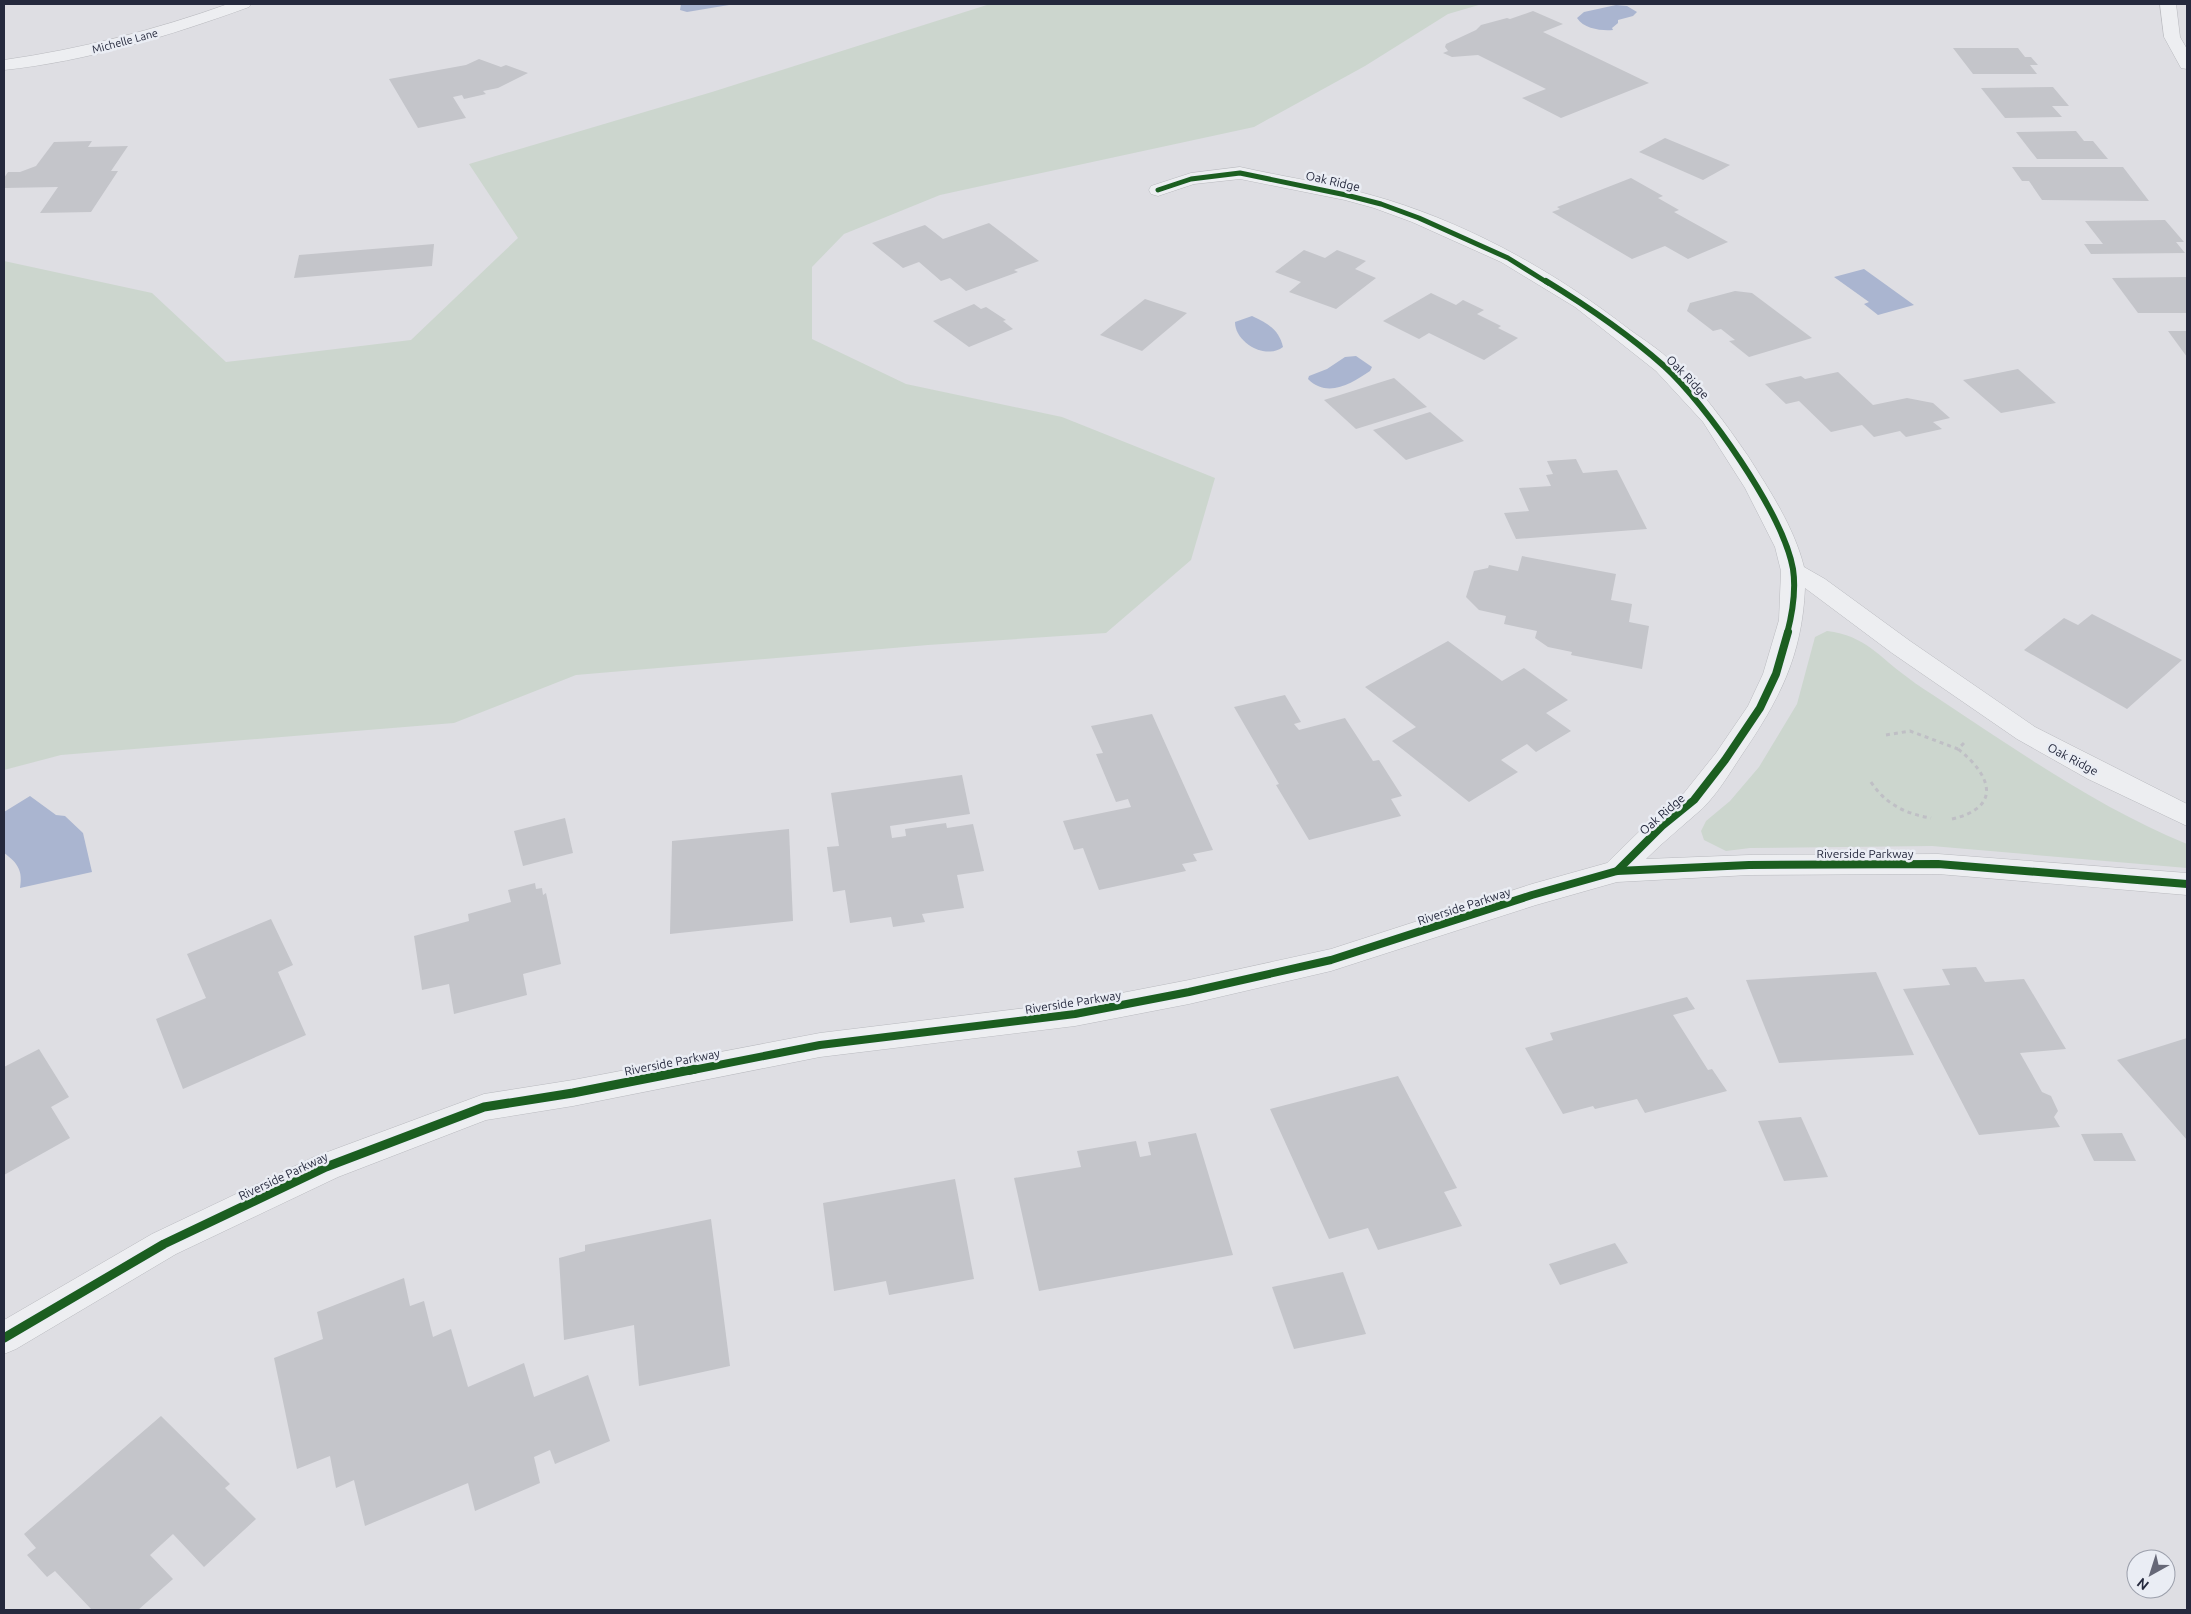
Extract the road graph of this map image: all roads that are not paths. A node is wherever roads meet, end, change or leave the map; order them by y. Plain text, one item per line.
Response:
1 (243, 4) edge
2 (2168, 4) edge
3 (2187, 64) edge
4 (4, 65) edge
5 (1158, 190) dead end
6 (1793, 571) junction
7 (2187, 816) edge
8 (1617, 871) junction
9 (2187, 884) edge
10 (4, 1338) edge

1 - 4 street, Michelle Lane
2 - 3 street
5 - 6 street, Oak Ridge
6 - 7 street, Oak Ridge
6 - 8 street, Oak Ridge
8 - 9 street, Riverside Parkway
8 - 10 street, Riverside Parkway

